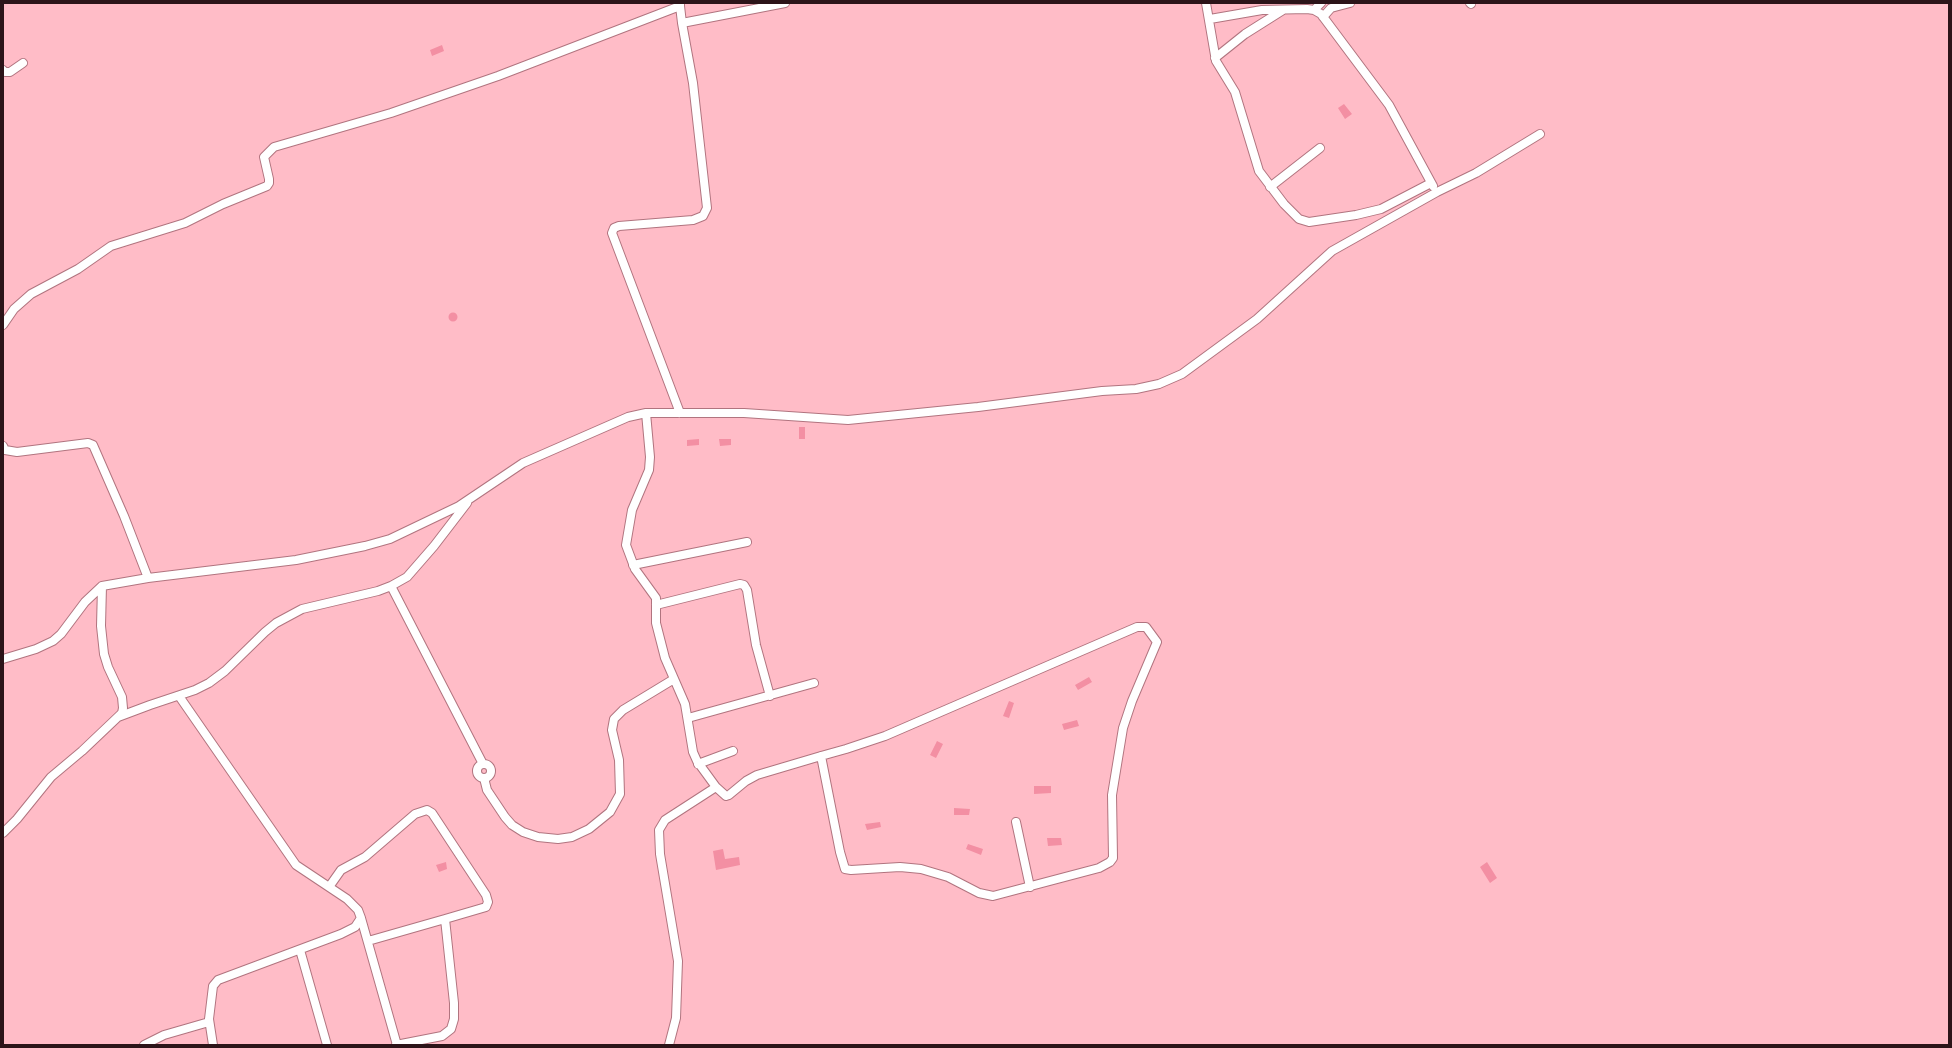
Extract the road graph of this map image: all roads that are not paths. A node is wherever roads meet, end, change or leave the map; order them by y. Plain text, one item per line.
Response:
1 (785, 3) edge
2 (1206, 3) edge
3 (1320, 3) edge
4 (1350, 3) edge
5 (680, 4) edge
6 (1286, 9) junction
7 (1314, 10) junction
8 (1323, 17) junction
9 (1210, 19) junction
10 (682, 23) junction
11 (1215, 58) junction
12 (23, 64) dead end
13 (3, 70) edge
14 (1540, 134) dead end
15 (1320, 148) dead end
16 (1431, 183) junction
17 (1270, 187) junction
18 (1437, 192) junction
19 (3, 325) edge
20 (680, 412) junction
21 (646, 413) junction
22 (3, 446) edge
23 (471, 497) junction
24 (747, 542) dead end
25 (633, 565) junction
26 (148, 578) junction
27 (102, 586) junction
28 (391, 586) junction
29 (656, 606) junction
30 (3, 659) edge
31 (674, 679) junction
32 (814, 683) dead end
33 (179, 696) junction
34 (770, 696) junction
35 (118, 717) junction
36 (688, 718) junction
37 (733, 751) dead end
38 (821, 756) junction
39 (698, 764) junction
40 (716, 787) junction
41 (1016, 822) dead end
42 (3, 832) edge
43 (330, 887) junction
44 (1030, 887) junction
45 (361, 918) junction
46 (445, 919) junction
47 (368, 941) junction
48 (300, 950) junction
49 (209, 1022) junction
50 (144, 1045) edge
51 (213, 1045) edge
52 (327, 1045) edge
53 (397, 1045) edge
54 (669, 1045) edge

1 - 10 street
2 - 9 street
3 - 7 street
4 - 8 street
5 - 10 street
5 - 19 street
6 - 7 street
6 - 9 street
6 - 11 street
7 - 8 street
8 - 16 street
9 - 11 street
10 - 20 street
11 - 17 street
12 - 13 street
14 - 18 street
15 - 17 street
16 - 17 street
16 - 18 street
18 - 20 street
20 - 21 street
21 - 23 street
21 - 25 street
22 - 26 street
23 - 26 street
23 - 28 street
24 - 25 street
25 - 29 street
26 - 27 street
27 - 30 street
27 - 35 street
28 - 31 street
28 - 33 street
29 - 31 street
29 - 34 street
31 - 36 street
32 - 34 street
33 - 35 street
33 - 43 street
34 - 36 street
35 - 42 street
36 - 39 street
37 - 39 street
38 - 40 street
38 - 44 street
38 - 44 street
39 - 40 street
40 - 54 street
41 - 44 street
43 - 45 street
43 - 46 street
45 - 47 street
45 - 48 street
46 - 47 street
46 - 53 street
47 - 53 street
48 - 49 street
48 - 52 street
49 - 50 street
49 - 51 street

